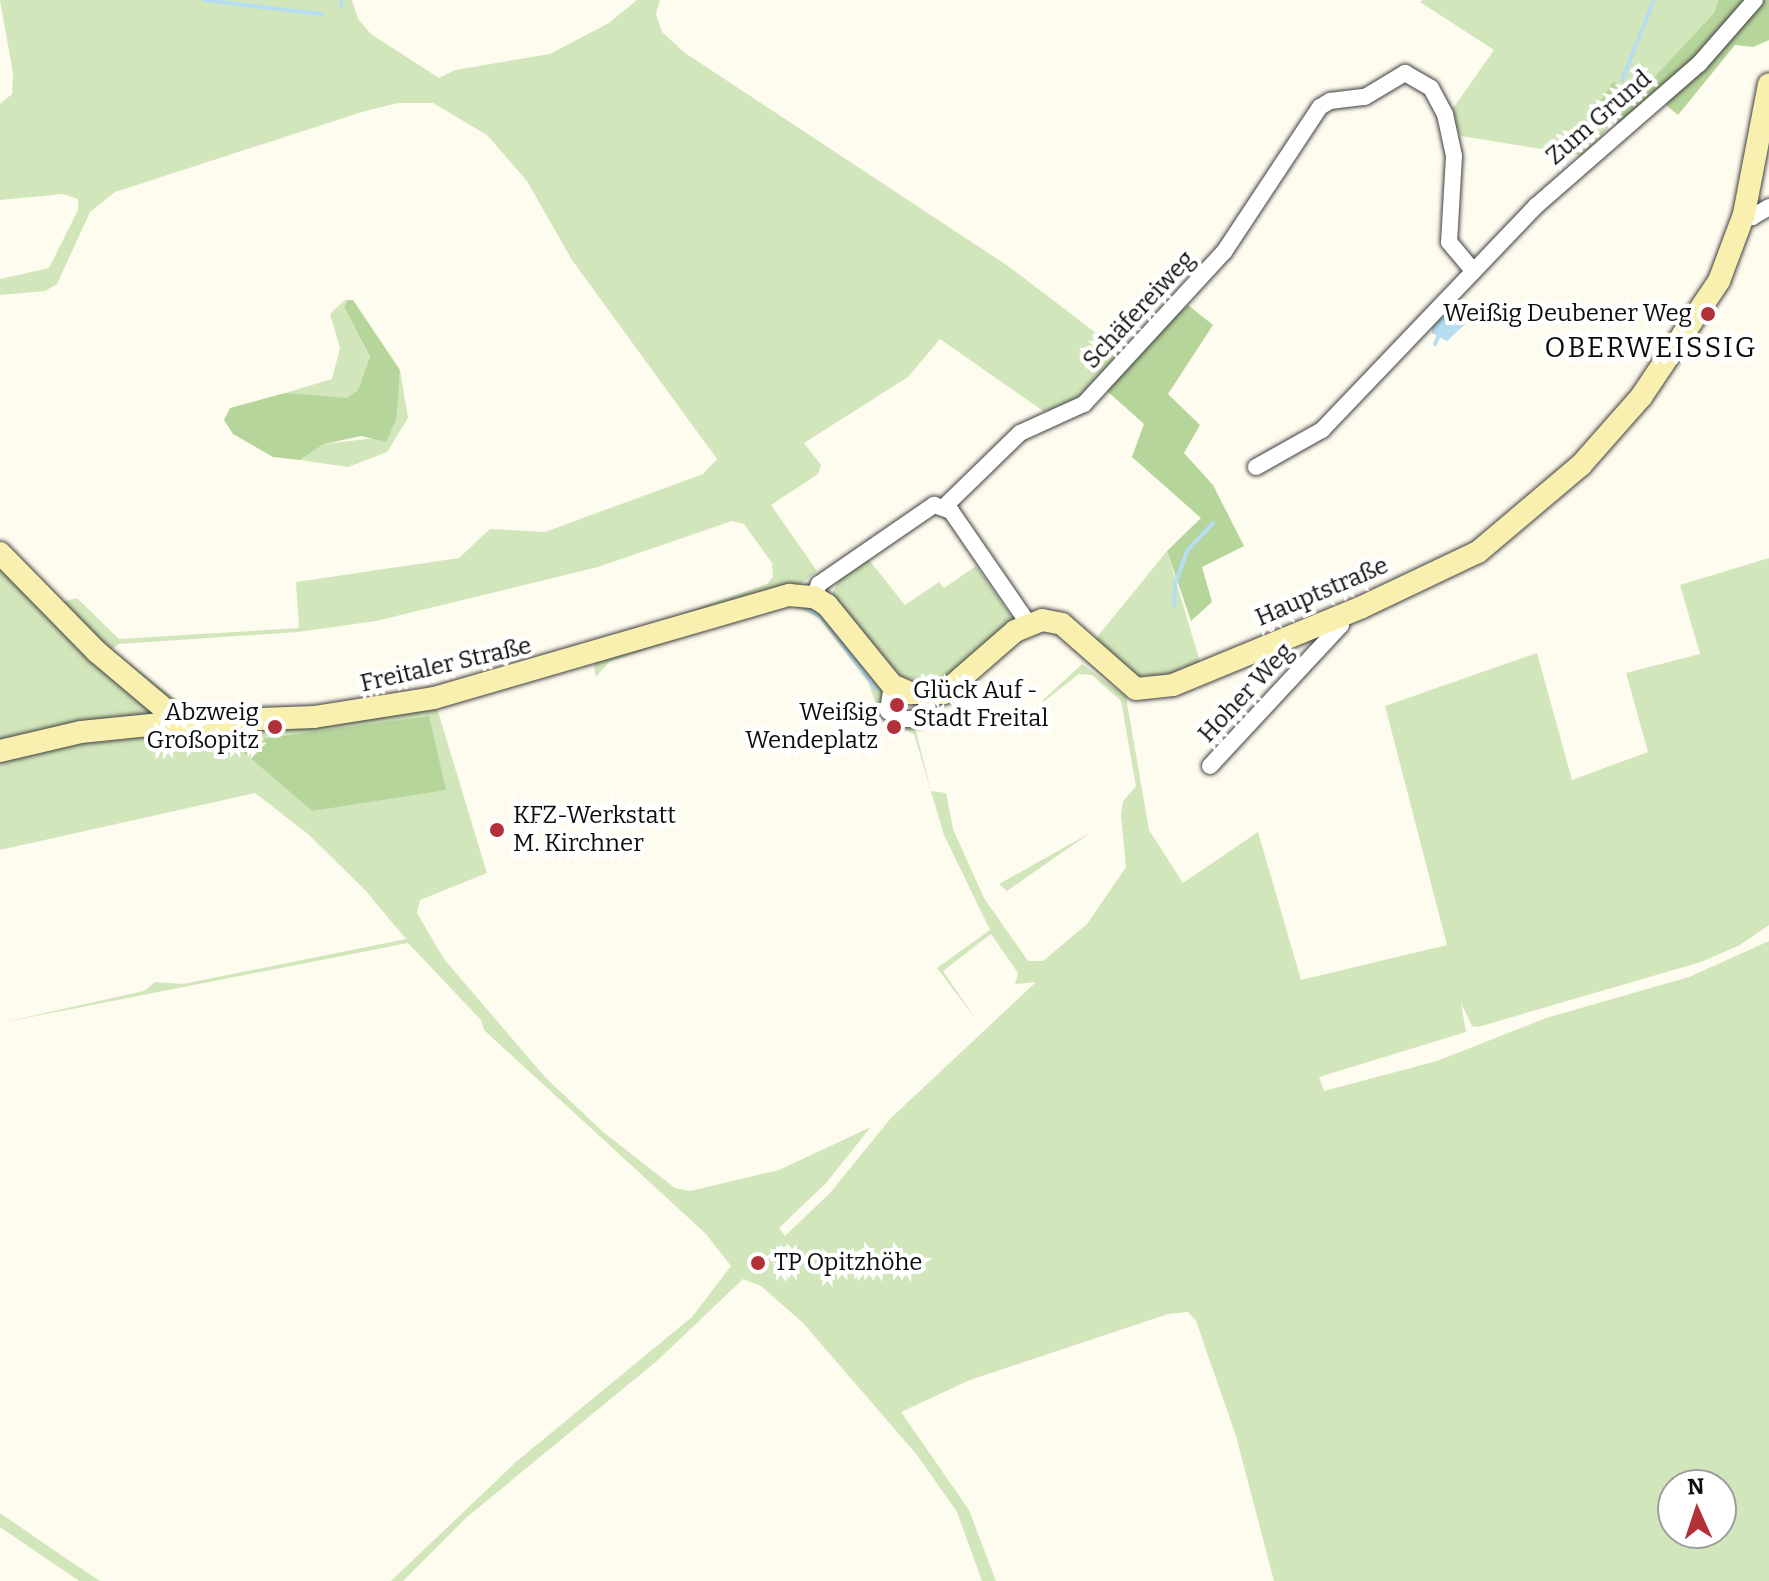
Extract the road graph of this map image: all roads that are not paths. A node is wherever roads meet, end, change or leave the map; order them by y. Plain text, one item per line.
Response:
1 (1755, 0) edge
2 (1769, 84) edge
3 (1769, 207) edge
4 (1744, 214) junction
5 (1473, 271) junction
6 (1256, 467) dead end
7 (944, 507) junction
8 (0, 553) edge
9 (814, 597) junction
10 (1335, 617) junction
11 (1028, 623) junction
12 (180, 722) junction
13 (0, 751) edge
14 (1210, 766) dead end

1 - 5 street, Zum Grund
2 - 4 street, Hauptstraße
3 - 4 street
4 - 10 street, Hauptstraße
5 - 6 street, Zum Grund
5 - 7 street, Schäfereiweg
7 - 9 street
7 - 11 street
8 - 12 street
9 - 11 street
9 - 12 street, Freitaler Straße
10 - 11 street, Hauptstraße
10 - 14 street, Hoher Weg
12 - 13 street, Freitaler Straße

